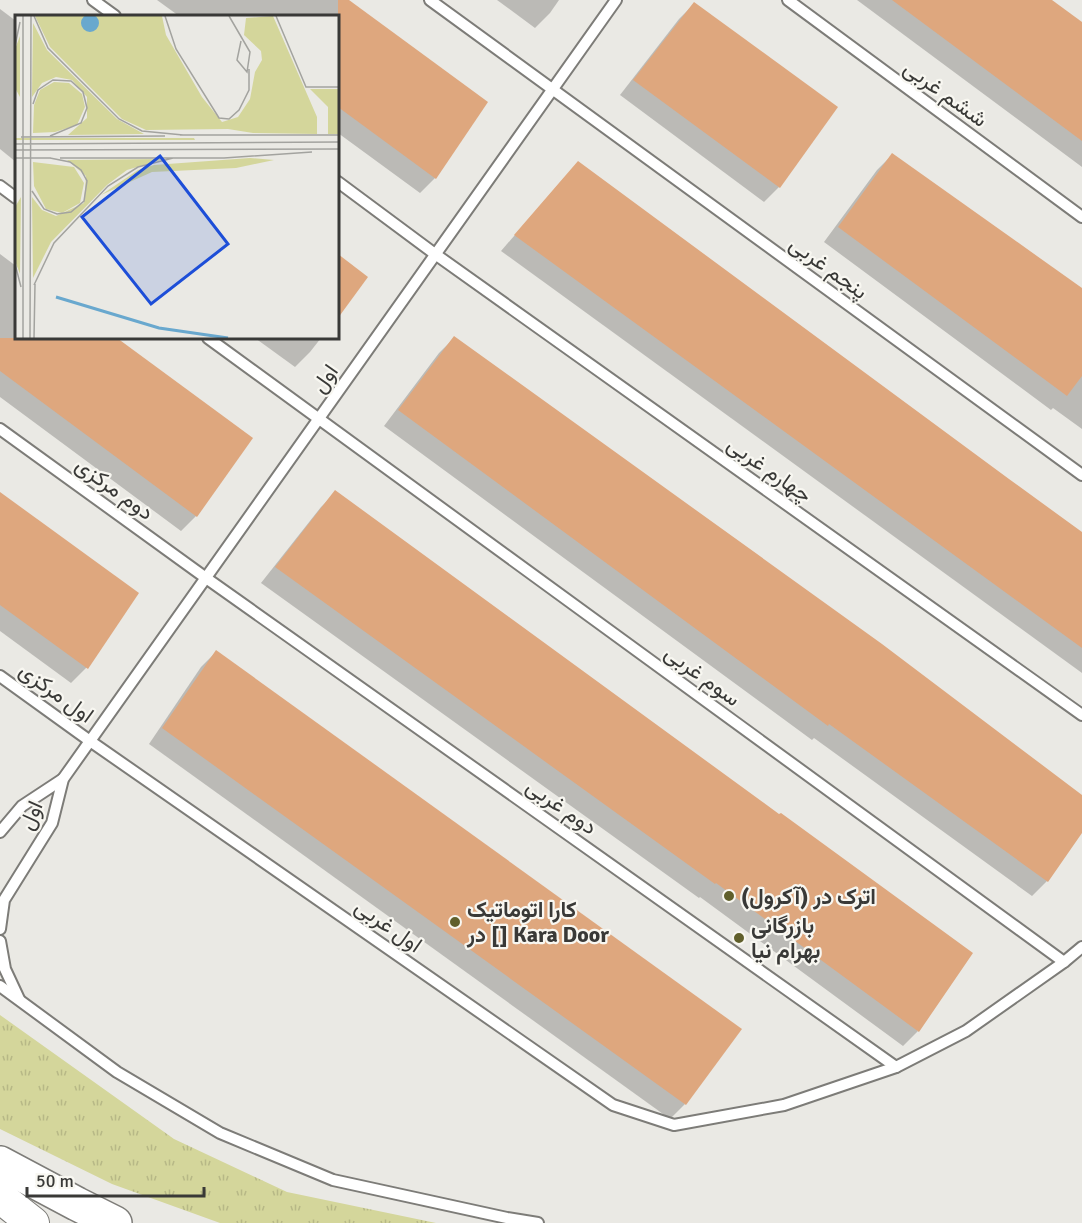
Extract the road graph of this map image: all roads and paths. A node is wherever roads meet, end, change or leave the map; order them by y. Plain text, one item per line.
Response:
1 (93, 0) edge
2 (430, 0) edge
3 (616, 0) edge
4 (788, 0) edge
5 (114, 15) edge
6 (552, 90) junction
7 (339, 183) edge
8 (0, 186) edge
9 (15, 197) edge
10 (1082, 217) edge
11 (435, 254) junction
12 (209, 339) edge
13 (319, 419) junction
14 (0, 429) edge
15 (1082, 476) edge
16 (206, 578) junction
17 (0, 676) edge
18 (1082, 715) edge
19 (90, 741) junction
20 (63, 779) junction
21 (0, 832) edge
22 (0, 929) edge
23 (0, 942) edge
24 (1082, 947) edge
25 (1064, 962) junction
26 (0, 986) edge
27 (21, 1002) junction
28 (896, 1067) junction
29 (0, 1163) edge
30 (0, 1197) edge
31 (33, 1223) edge
32 (115, 1223) edge
33 (538, 1223) edge

1 - 5 lane
2 - 6 lane, پنجم غربی
3 - 6 lane, اول
4 - 10 lane, ششم غربی
6 - 11 lane, اول
6 - 15 lane, پنجم غربی
7 - 11 lane, چهارم غربی
8 - 9 lane
11 - 13 lane, اول
11 - 18 lane, چهارم غربی
12 - 13 lane, سوم غربی
13 - 16 lane, اول
13 - 25 lane, سوم غربی
14 - 16 lane, دوم مرکزی
16 - 19 lane, اول
16 - 28 lane, دوم غربی
17 - 19 lane, اول مرکزی
19 - 20 lane, اول
19 - 28 lane, اول غربی
20 - 21 lane, اول
20 - 22 lane, اول
23 - 27 lane
24 - 25 lane
25 - 28 lane
26 - 27 lane
27 - 33 lane
29 - 32 highway
30 - 31 main road

